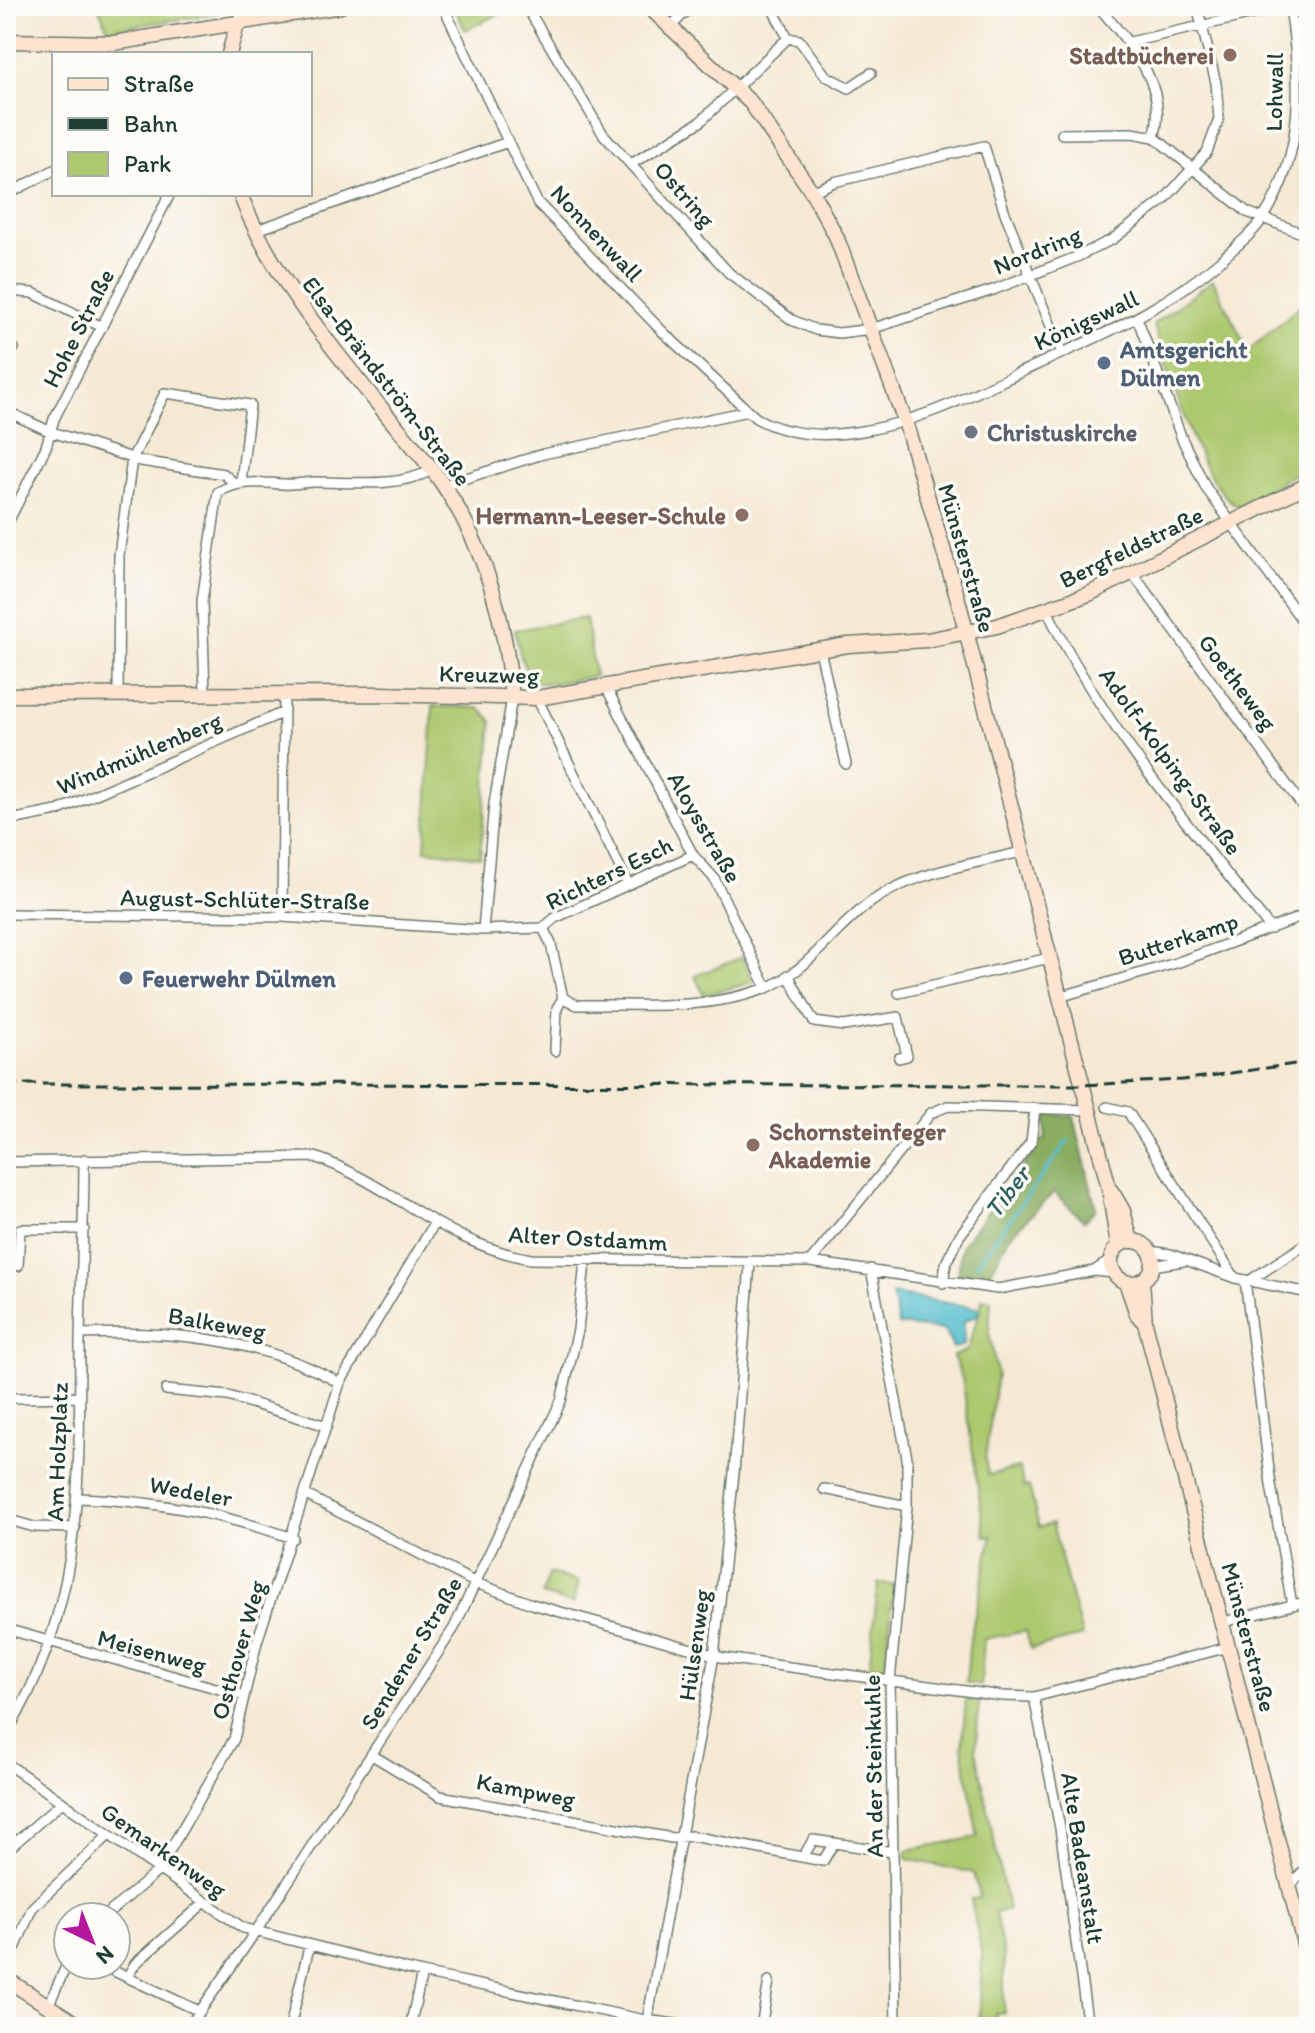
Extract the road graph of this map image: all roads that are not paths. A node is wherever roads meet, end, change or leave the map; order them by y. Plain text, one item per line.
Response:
1 (242, 6) edge
2 (341, 6) edge
3 (443, 6) edge
4 (526, 6) edge
5 (648, 6) edge
6 (692, 6) edge
7 (771, 6) edge
8 (1098, 6) edge
9 (1197, 6) edge
10 (1289, 6) edge
11 (237, 25) junction
12 (1203, 25) junction
13 (668, 29) junction
14 (788, 38) junction
15 (6, 41) edge
16 (1130, 42) junction
17 (230, 52) edge
18 (871, 73) dead end
19 (736, 88) junction
20 (1062, 134) dead end
21 (1154, 137) junction
22 (508, 142) junction
23 (631, 164) junction
24 (1194, 167) junction
25 (52, 171) edge
26 (812, 192) junction
27 (6, 195) edge
28 (169, 196) edge
29 (241, 196) edge
30 (1262, 220) junction
31 (254, 231) junction
32 (1309, 236) edge
33 (1030, 275) junction
34 (6, 291) edge
35 (1138, 320) junction
36 (102, 327) junction
37 (871, 329) junction
38 (1062, 353) junction
39 (6, 411) edge
40 (748, 411) junction
41 (905, 421) junction
42 (49, 431) junction
43 (132, 459) junction
44 (432, 470) junction
45 (238, 482) junction
46 (1309, 484) edge
47 (444, 485) junction
48 (1230, 524) junction
49 (6, 526) edge
50 (1133, 574) junction
51 (1047, 610) junction
52 (1309, 630) edge
53 (966, 632) junction
54 (820, 650) junction
55 (606, 687) junction
56 (205, 693) junction
57 (6, 695) edge
58 (118, 695) junction
59 (284, 696) junction
60 (512, 698) junction
61 (537, 698) junction
62 (284, 712) junction
63 (846, 764) dead end
64 (1309, 815) edge
65 (6, 821) edge
66 (1021, 852) junction
67 (693, 855) junction
68 (628, 884) junction
69 (6, 914) edge
70 (1309, 914) edge
71 (282, 917) junction
72 (543, 928) junction
73 (1271, 929) junction
74 (483, 930) junction
75 (1049, 958) junction
76 (788, 975) junction
77 (767, 988) junction
78 (899, 993) dead end
79 (1059, 997) junction
80 (563, 998) junction
81 (555, 1051) dead end
82 (899, 1058) dead end
83 (1107, 1107) dead end
84 (1035, 1109) junction
85 (1089, 1110) junction
86 (84, 1159) junction
87 (6, 1162) edge
88 (434, 1224) junction
89 (84, 1229) junction
90 (1309, 1242) edge
91 (1125, 1243) junction
92 (1151, 1258) junction
93 (1183, 1261) junction
94 (585, 1262) junction
95 (810, 1262) junction
96 (750, 1263) junction
97 (18, 1266) dead end
98 (871, 1269) junction
99 (1117, 1272) junction
100 (1142, 1280) junction
101 (1243, 1280) junction
102 (943, 1283) junction
103 (1309, 1293) edge
104 (1145, 1323) junction
105 (80, 1334) junction
106 (340, 1383) junction
107 (166, 1390) dead end
108 (80, 1397) junction
109 (14, 1398) dead end
110 (327, 1426) junction
111 (824, 1489) dead end
112 (306, 1495) junction
113 (79, 1498) junction
114 (907, 1506) junction
115 (6, 1519) edge
116 (75, 1528) junction
117 (293, 1538) junction
118 (476, 1583) junction
119 (1309, 1601) edge
120 (1292, 1605) junction
121 (1223, 1622) junction
122 (6, 1629) edge
123 (49, 1643) junction
124 (1229, 1647) junction
125 (714, 1656) junction
126 (890, 1681) junction
127 (244, 1696) junction
128 (1034, 1697) junction
129 (6, 1734) edge
130 (372, 1755) junction
131 (6, 1763) edge
132 (61, 1803) junction
133 (109, 1835) junction
134 (683, 1838) junction
135 (834, 1843) junction
136 (6, 1851) edge
137 (893, 1852) junction
138 (803, 1857) junction
139 (1309, 1865) edge
140 (158, 1871) junction
141 (1291, 1885) junction
142 (123, 1901) edge
143 (204, 1903) junction
144 (256, 1931) junction
145 (309, 1947) junction
146 (1309, 1963) edge
147 (132, 1969) edge
148 (6, 1970) edge
149 (422, 1973) junction
150 (6, 1979) edge
151 (132, 1979) edge
152 (59, 1981) edge
153 (769, 1981) dead end
154 (48, 2006) junction
155 (199, 2011) junction
156 (1309, 2022) edge
157 (647, 2024) edge
158 (81, 2027) edge
159 (189, 2027) edge
160 (290, 2027) edge
161 (410, 2027) edge
162 (695, 2027) edge
163 (761, 2027) edge
164 (896, 2027) edge
165 (1088, 2027) edge
166 (1284, 2027) edge

1 - 11 street
2 - 11 street
3 - 22 street, Nonnenwall
4 - 23 street, Ostring
5 - 13 street, Münsterstraße
6 - 13 street
7 - 14 street
8 - 16 street
9 - 12 street, Nordring
10 - 12 street
10 - 30 street, Lohwall
11 - 15 street
11 - 17 street
12 - 16 street
12 - 24 street, Nordring
13 - 19 street, Münsterstraße
14 - 18 street
14 - 19 street
16 - 21 street
19 - 23 street
19 - 26 street, Münsterstraße
20 - 21 street
21 - 24 street
22 - 31 street
22 - 40 street, Nonnenwall
23 - 37 street, Ostring
24 - 30 street
24 - 33 street, Nordring
25 - 27 street
26 - 33 street
26 - 37 street, Münsterstraße
28 - 36 street, Hohe Straße
29 - 31 street, Elsa-Brändström-Straße
30 - 32 street
30 - 35 street, Königswall
31 - 44 street, Elsa-Brändström-Straße
33 - 37 street, Nordring
33 - 38 street
34 - 36 street
35 - 38 street, Königswall
35 - 48 street
36 - 42 street, Hohe Straße
37 - 41 street, Münsterstraße
38 - 41 street, Königswall
39 - 42 street
40 - 41 street, Nonnenwall
40 - 47 street
41 - 53 street, Münsterstraße
42 - 43 street
42 - 49 street, Hohe Straße
43 - 45 street
43 - 45 street
43 - 58 street
44 - 45 street
44 - 47 street, Elsa-Brändström-Straße
45 - 56 street
46 - 48 street, Bergfeldstraße
47 - 60 street, Elsa-Brändström-Straße
48 - 50 street, Bergfeldstraße
48 - 52 street
50 - 51 street, Bergfeldstraße
50 - 64 street, Goetheweg
51 - 53 street, Bergfeldstraße
51 - 73 street, Adolf-Kolping-Straße
53 - 54 street, Kreuzweg
53 - 66 street, Münsterstraße
54 - 55 street, Kreuzweg
54 - 63 street
55 - 61 street, Kreuzweg
55 - 67 street, Aloysstraße
56 - 58 street, Kreuzweg
56 - 59 street, Kreuzweg
57 - 58 street, Kreuzweg
59 - 60 street, Kreuzweg
59 - 62 street
60 - 61 street, Kreuzweg
60 - 74 street, Elsa-Brändström-Straße
61 - 68 street
62 - 65 street, Windmühlenberg
62 - 71 street
66 - 75 street, Münsterstraße
66 - 76 street
67 - 68 street, Richters Esch
67 - 77 street, Aloysstraße
68 - 72 street, Richters Esch
69 - 71 street, August-Schlüter-Straße
70 - 73 street, Butterkamp
71 - 74 street, August-Schlüter-Straße
72 - 74 street, August-Schlüter-Straße
72 - 80 street
73 - 79 street, Butterkamp
75 - 78 street
75 - 79 street, Münsterstraße
76 - 77 street
76 - 82 street
77 - 80 street
79 - 85 street, Münsterstraße
80 - 81 street
83 - 101 street
84 - 85 street
84 - 95 street
84 - 102 street
85 - 91 street, Münsterstraße
86 - 87 street, Alter Ostdamm
86 - 88 street, Alter Ostdamm
86 - 89 street, Am Holzplatz
88 - 94 street, Alter Ostdamm
88 - 106 street, Osthover Weg
89 - 97 street
89 - 105 street, Am Holzplatz
90 - 101 street
91 - 92 street
91 - 99 street
92 - 93 street
92 - 93 street
92 - 100 street
93 - 101 street
94 - 96 street, Alter Ostdamm
94 - 118 street, Sendener Straße
95 - 96 street, Alter Ostdamm
95 - 98 street, Alter Ostdamm
96 - 125 street, Hülsenweg
98 - 102 street, Alter Ostdamm
98 - 114 street, An der Steinkuhle
99 - 100 street
99 - 102 street, Alter Ostdamm
99 - 104 street, Münsterstraße
100 - 104 street, Münsterstraße
101 - 103 street
101 - 120 street
104 - 121 street, Münsterstraße
105 - 106 street, Balkeweg
105 - 108 street, Am Holzplatz
106 - 110 street, Osthover Weg
107 - 110 street
108 - 109 street
108 - 113 street, Am Holzplatz
110 - 112 street, Osthover Weg
111 - 114 street
112 - 117 street, Osthover Weg
112 - 118 street
113 - 116 street, Am Holzplatz
113 - 117 street, Wedeler
114 - 126 street, An der Steinkuhle
115 - 116 street
116 - 123 street, Am Holzplatz
117 - 127 street, Osthover Weg
118 - 125 street
118 - 130 street, Sendener Straße
119 - 120 street
120 - 121 street
121 - 124 street, Münsterstraße
122 - 123 street, Meisenweg
123 - 127 street, Meisenweg
123 - 129 street, Am Holzplatz
124 - 128 street
124 - 141 street, Münsterstraße
125 - 126 street
125 - 134 street, Hülsenweg
126 - 128 street
126 - 137 street, An der Steinkuhle
127 - 140 street, Osthover Weg
128 - 165 street, Alte Badeanstalt
130 - 134 street, Kampweg
130 - 144 street, Sendener Straße
131 - 132 street, Gemarkenweg
132 - 133 street, Gemarkenweg
132 - 136 street
133 - 140 street, Gemarkenweg
133 - 148 street
134 - 138 street, Kampweg
134 - 157 street, Hülsenweg
135 - 137 street
135 - 138 street
135 - 138 street
137 - 164 street, An der Steinkuhle
139 - 141 street
140 - 142 street, Osthover Weg
140 - 143 street, Gemarkenweg
141 - 146 street, Münsterstraße
143 - 144 street, Gemarkenweg
143 - 147 street
144 - 145 street, Gemarkenweg
144 - 155 street, Sendener Straße
145 - 149 street, Gemarkenweg
145 - 160 street
149 - 157 street, Gemarkenweg
149 - 161 street
150 - 154 street
151 - 155 street
152 - 154 street
153 - 163 street
154 - 158 street
155 - 159 street, Sendener Straße
156 - 166 street
157 - 162 street, Gemarkenweg

